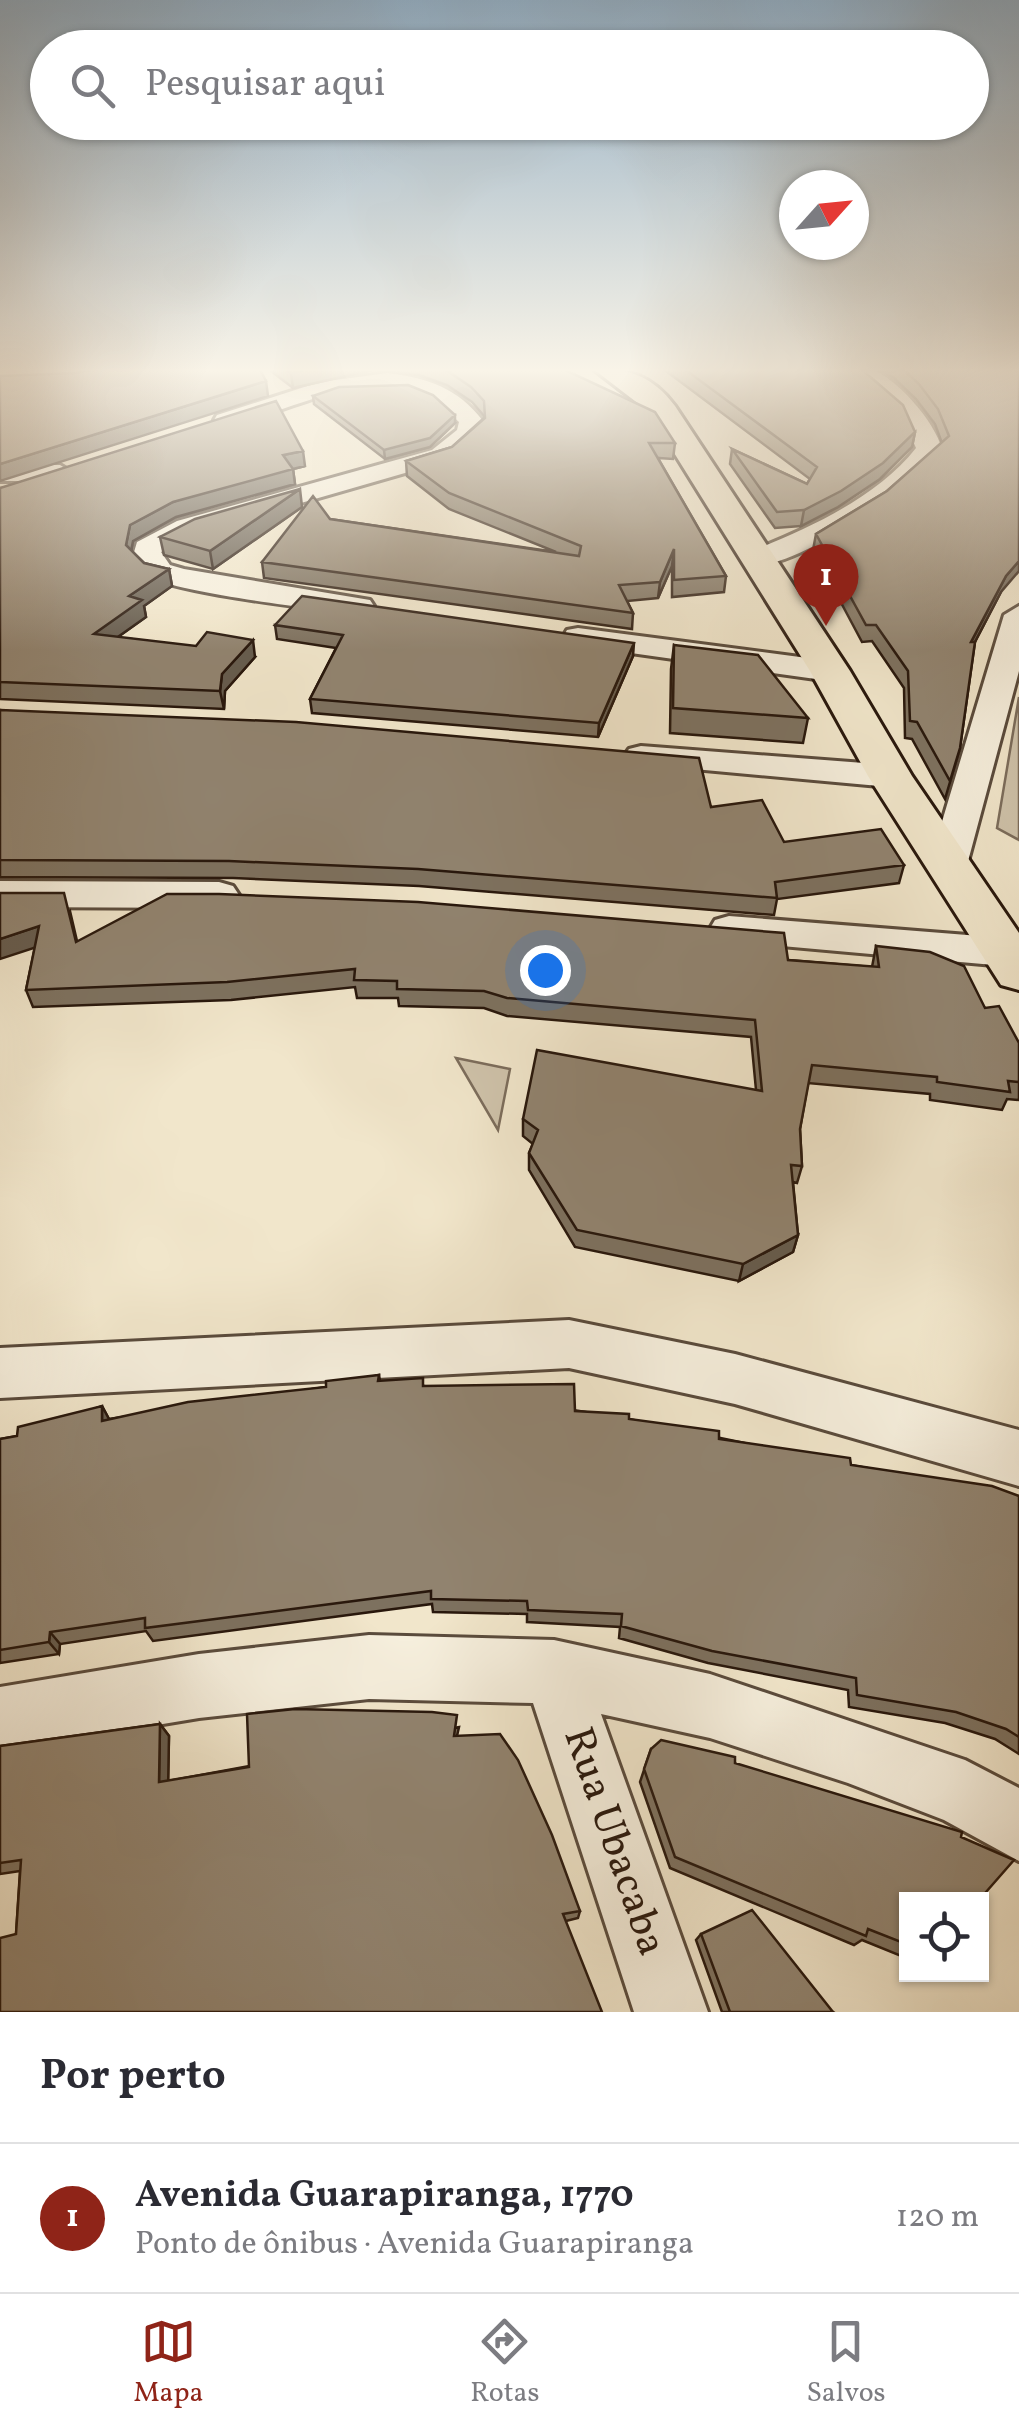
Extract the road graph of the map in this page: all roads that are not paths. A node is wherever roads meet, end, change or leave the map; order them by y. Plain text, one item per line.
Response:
1 (417, 462) edge
2 (696, 462) edge
3 (918, 462) edge
4 (0, 473) edge
5 (0, 492) edge
6 (759, 558) junction
7 (392, 610) edge
8 (1019, 614) edge
9 (549, 633) edge
10 (830, 672) junction
11 (599, 752) edge
12 (890, 776) junction
13 (948, 864) junction
14 (0, 894) edge
15 (257, 896) edge
16 (693, 927) edge
17 (1012, 962) edge
18 (0, 1372) edge
19 (1019, 1458) edge
20 (554, 1672) junction
21 (0, 1718) edge
22 (1019, 1827) edge
23 (671, 2012) edge

1 - 7 street
2 - 6 main road
3 - 6 street
4 - 5 street
6 - 10 main road
8 - 13 street
9 - 10 street
10 - 12 main road
11 - 12 street
12 - 13 main road
13 - 17 main road
14 - 15 street
16 - 17 street
18 - 19 street
20 - 21 street
20 - 22 street
20 - 23 street, Rua Ubacaba

